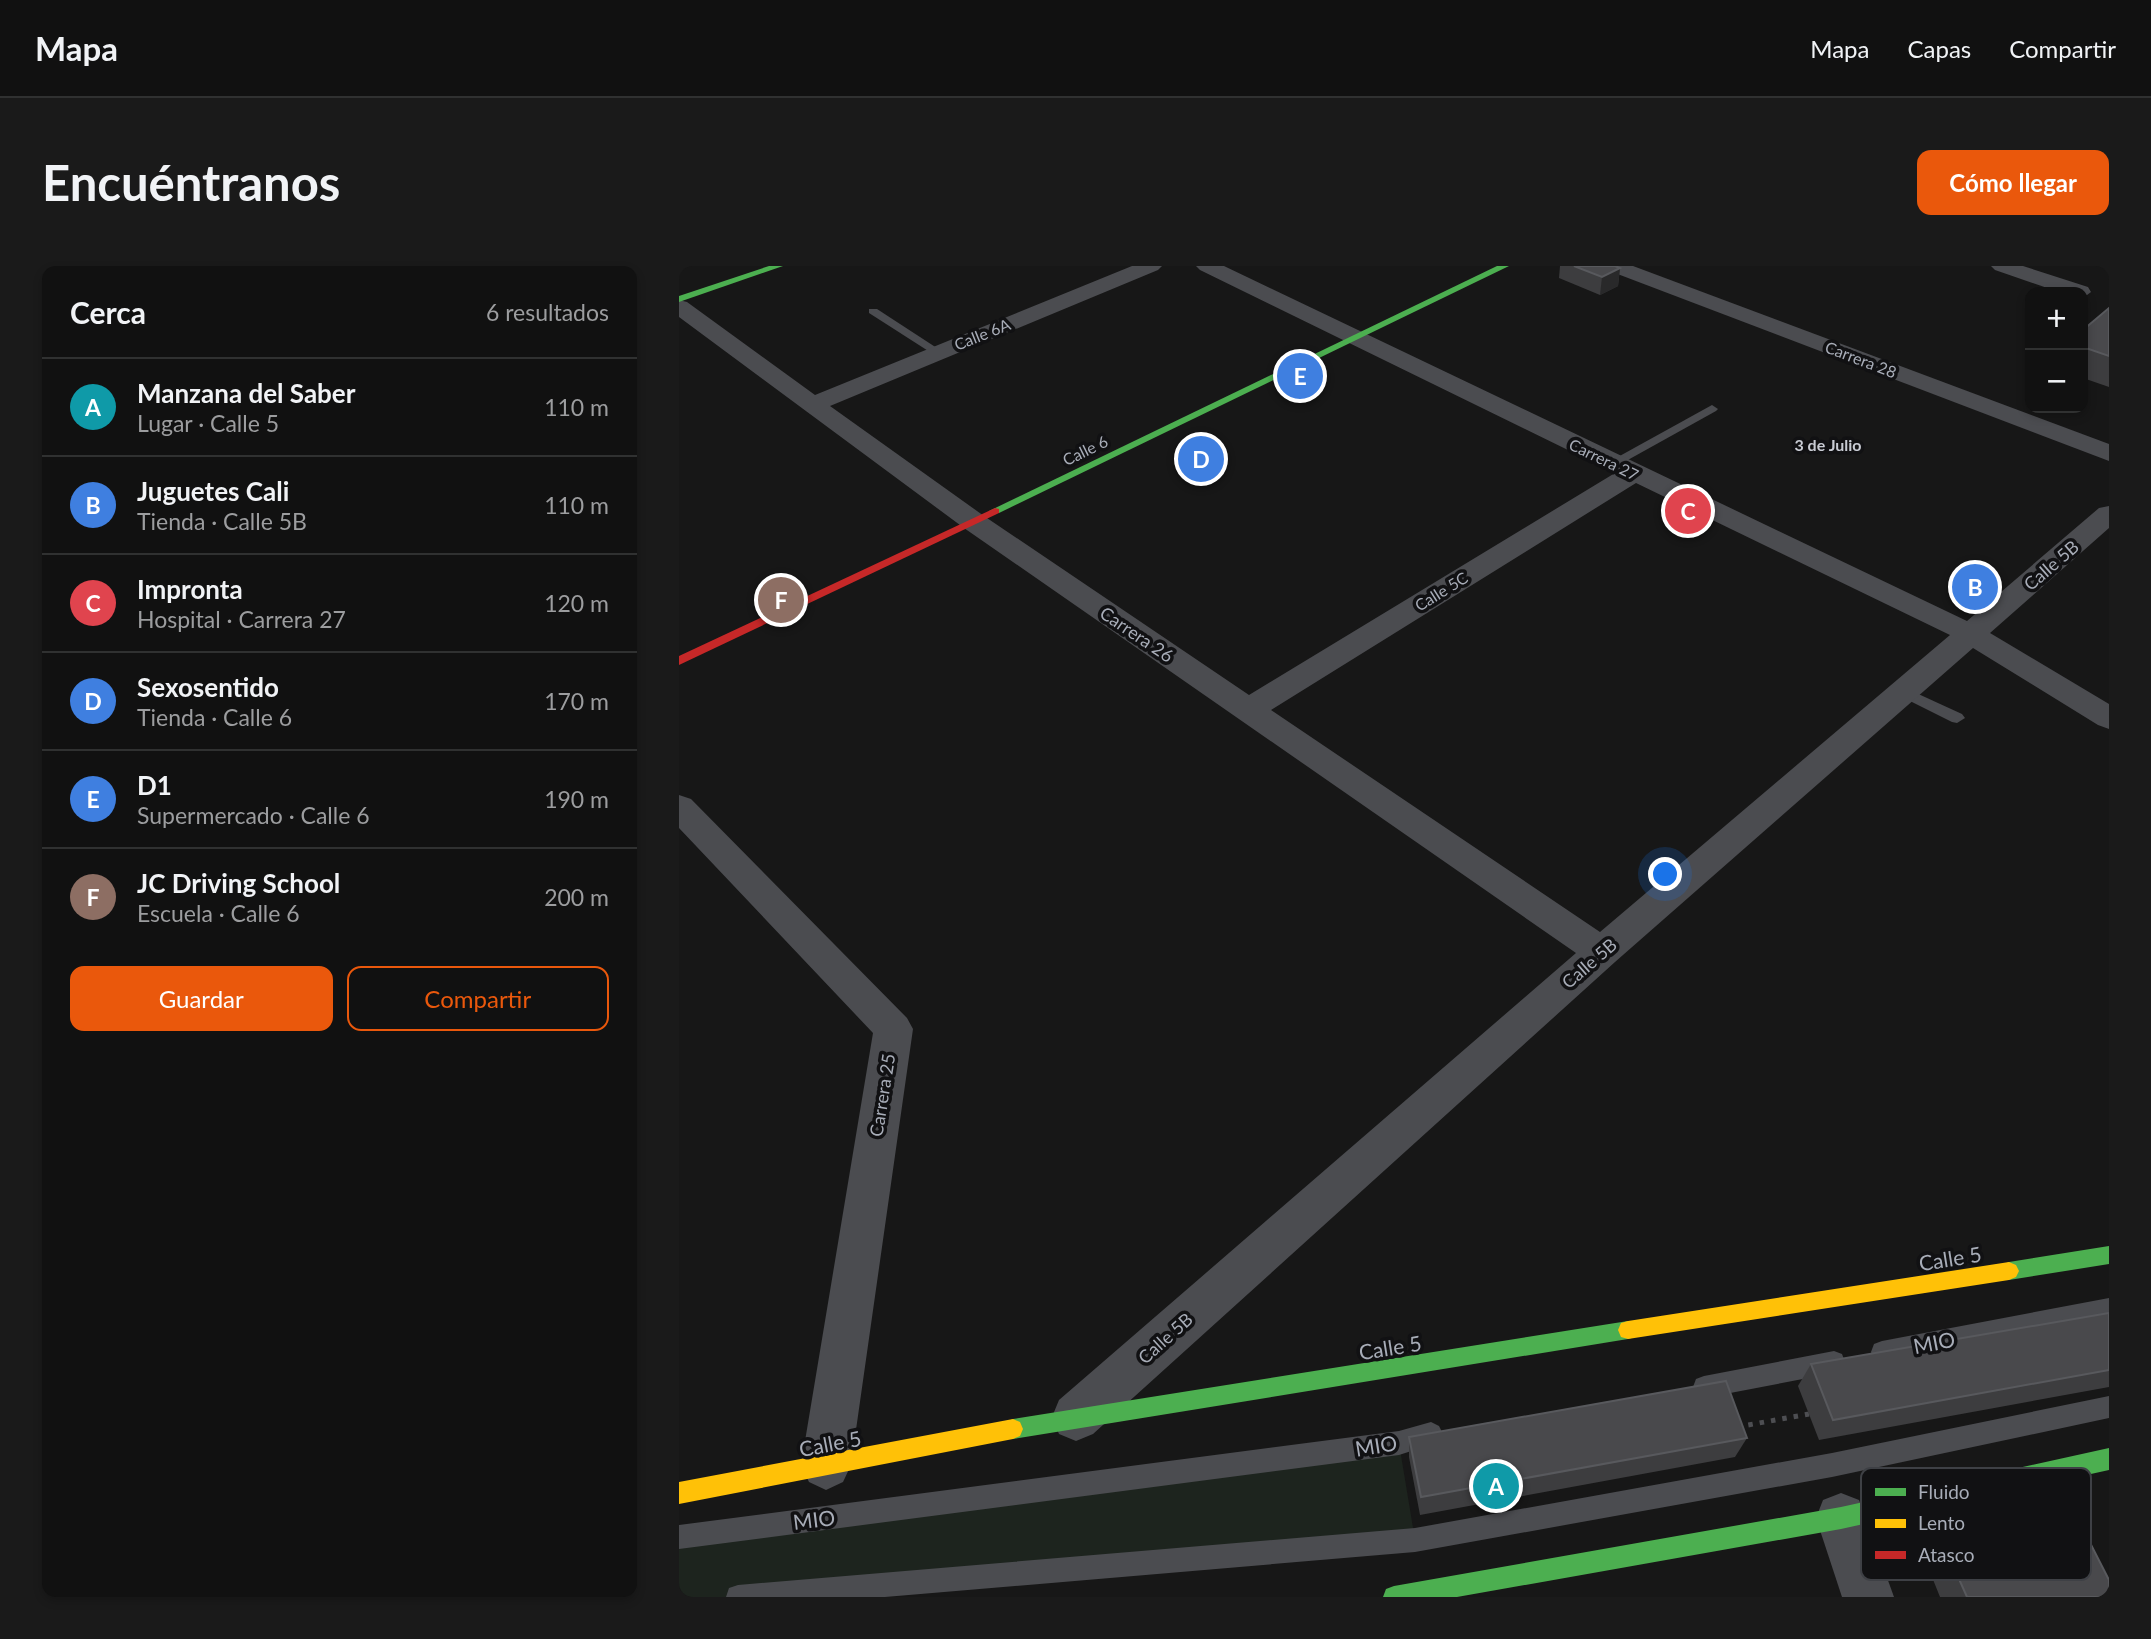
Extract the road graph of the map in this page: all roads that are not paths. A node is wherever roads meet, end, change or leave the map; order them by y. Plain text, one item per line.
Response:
1 (778, 266) edge
2 (1151, 266) edge
3 (1207, 266) edge
4 (1504, 266) edge
5 (1614, 266) edge
6 (2002, 266) edge
7 (2065, 287) edge
8 (679, 299) edge
9 (679, 307) edge
10 (873, 311) dead end
11 (1358, 338) junction
12 (937, 352) junction
13 (813, 404) junction
14 (1712, 410) dead end
15 (2109, 453) edge
16 (1623, 468) junction
17 (2109, 514) edge
18 (974, 522) junction
19 (1971, 634) junction
20 (679, 661) edge
21 (1903, 692) junction
22 (1248, 710) junction
23 (1957, 718) dead end
24 (2109, 719) edge
25 (679, 807) edge
26 (1602, 952) junction
27 (2109, 1255) edge
28 (2109, 1308) edge
29 (1684, 1390) edge
30 (2109, 1407) edge
31 (1076, 1417) junction
32 (1453, 1430) edge
33 (2109, 1459) edge
34 (826, 1465) junction
35 (2068, 1468) edge
36 (679, 1493) edge
37 (1861, 1514) edge
38 (1841, 1518) junction
39 (679, 1537) edge
40 (1861, 1577) edge
41 (1862, 1580) edge
42 (739, 1597) edge
43 (1394, 1597) edge
44 (1868, 1597) edge

1 - 8 main road
2 - 12 street, Calle 6A
3 - 11 street, Carrera 27
4 - 11 main road, Calle 6
5 - 15 street, Carrera 28
6 - 7 street
9 - 13 street, Carrera 26
10 - 12 lane
11 - 16 street, Carrera 27
11 - 18 main road, Calle 6
12 - 13 street, Calle 6A
13 - 18 street, Carrera 26
14 - 16 lane
16 - 19 street, Carrera 27
16 - 22 street, Calle 5C
17 - 19 street, Calle 5B
18 - 20 main road, Calle 6
18 - 22 street, Carrera 26
19 - 21 street, Calle 5B
19 - 24 street, Carrera 27
21 - 23 lane
21 - 26 street, Calle 5B
22 - 26 street, Carrera 26
25 - 34 street, Carrera 25
26 - 31 street, Calle 5B
27 - 31 main road, Calle 5
28 - 29 lane, MIO
30 - 42 lane
31 - 34 main road, Calle 5
32 - 39 lane, MIO
33 - 35 main road
34 - 36 main road, Calle 5
37 - 38 main road
38 - 40 street
38 - 43 main road
41 - 44 street

